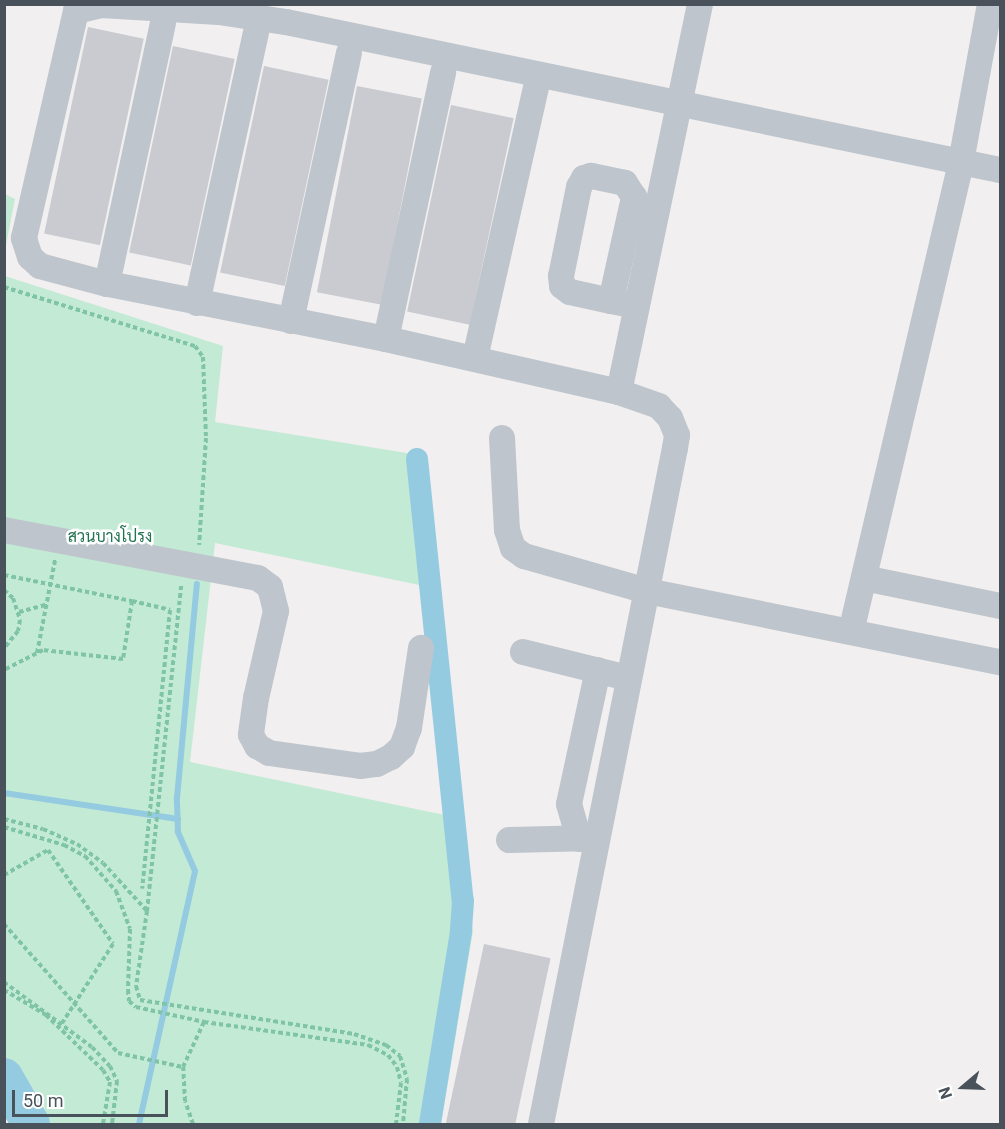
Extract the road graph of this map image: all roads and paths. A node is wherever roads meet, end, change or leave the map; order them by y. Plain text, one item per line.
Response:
1 (700, 4) edge
2 (990, 4) edge
3 (163, 24) dead end
4 (256, 32) dead end
5 (349, 53) dead end
6 (443, 72) dead end
7 (537, 88) dead end
8 (680, 101) junction
9 (961, 162) junction
10 (1000, 170) edge
11 (107, 284) junction
12 (4, 287) edge
13 (611, 300) junction
14 (197, 303) junction
15 (637, 306) junction
16 (291, 321) junction
17 (386, 339) junction
18 (475, 358) junction
19 (619, 392) junction
20 (502, 438) dead end
21 (4, 530) edge
22 (58, 540) junction
23 (198, 566) junction
24 (4, 575) edge
25 (864, 578) junction
26 (50, 584) junction
27 (4, 590) edge
28 (647, 591) junction
29 (132, 601) junction
30 (46, 605) junction
31 (1000, 606) edge
32 (19, 612) junction
33 (851, 632) junction
34 (4, 648) edge
35 (421, 648) dead end
36 (523, 652) dead end
37 (37, 654) junction
38 (1000, 662) edge
39 (4, 670) edge
40 (598, 670) junction
41 (630, 678) junction
42 (4, 819) edge
43 (4, 827) edge
44 (587, 839) junction
45 (509, 840) dead end
46 (4, 875) edge
47 (142, 888) dead end
48 (147, 911) junction
49 (4, 924) edge
50 (4, 982) edge
51 (4, 990) edge
52 (75, 1003) junction
53 (204, 1022) junction
54 (62, 1023) junction
55 (183, 1066) junction
56 (103, 1125) edge
57 (112, 1125) edge
58 (194, 1125) edge
59 (396, 1125) edge
60 (403, 1125) edge
61 (542, 1125) edge

1 - 8 street
2 - 9 street
3 - 11 street
4 - 14 street
5 - 16 street
6 - 17 street
7 - 18 street
8 - 9 street
8 - 11 street
8 - 15 street
9 - 10 street
9 - 25 street
11 - 14 street
12 - 23 path
13 - 13 street
13 - 15 street
14 - 16 street
15 - 19 street
16 - 17 street
17 - 18 street
18 - 19 street
19 - 28 street
20 - 28 street
21 - 22 street
22 - 23 street
22 - 26 path
23 - 35 street
23 - 48 path
24 - 26 path
25 - 31 street
25 - 33 street
26 - 29 path
26 - 30 path
27 - 32 path
28 - 33 street
28 - 41 street
29 - 37 path
29 - 47 path
30 - 32 path
30 - 37 path
32 - 34 path
33 - 38 street
36 - 40 street
37 - 39 path
40 - 41 street
40 - 44 street
41 - 44 street
42 - 48 path
43 - 53 path
44 - 45 street
44 - 61 street
46 - 52 path
48 - 60 path
49 - 52 path
50 - 54 path
51 - 56 path
52 - 54 path
52 - 55 path
53 - 55 path
53 - 59 path
54 - 57 path
55 - 58 path

